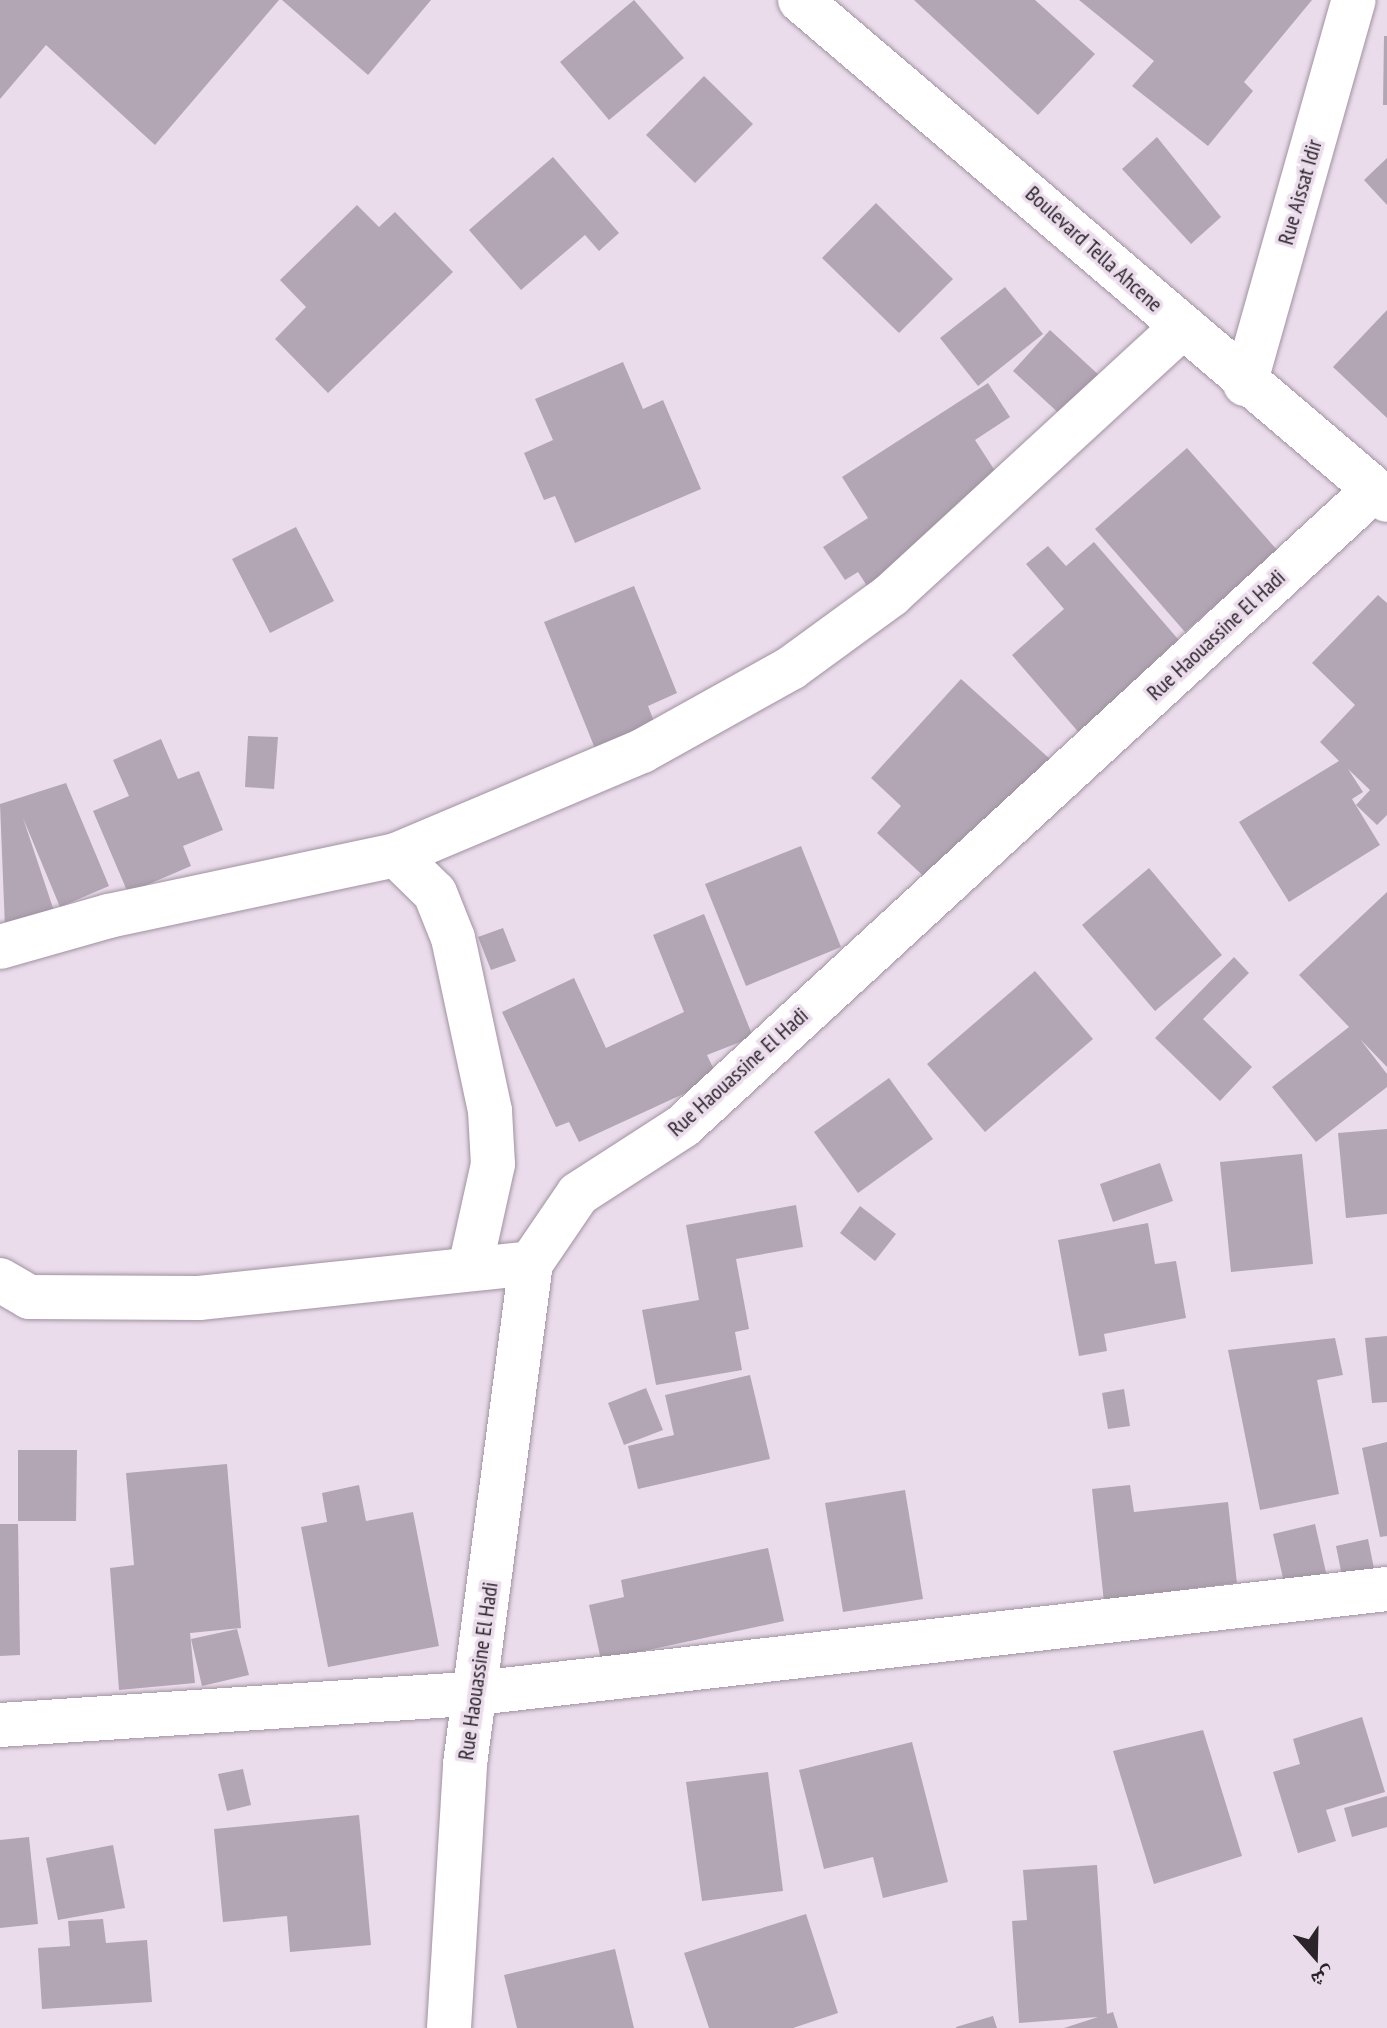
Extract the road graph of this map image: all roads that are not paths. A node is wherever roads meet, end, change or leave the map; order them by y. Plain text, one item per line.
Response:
1 (800, 0) edge
2 (1354, 0) edge
3 (1182, 327) junction
4 (1245, 384) junction
5 (1380, 495) edge
6 (396, 855) junction
7 (0, 947) edge
8 (531, 1263) junction
9 (470, 1268) junction
10 (0, 1280) edge
11 (1387, 1589) edge
12 (477, 1693) junction
13 (0, 1725) edge
14 (449, 2028) edge

1 - 3 street, Boulevard Tella Ahcene
2 - 4 street, Rue Aissat Idir
3 - 4 street, Boulevard Tella Ahcene
3 - 6 street
4 - 5 street, Boulevard Tella Ahcene
5 - 8 street, Rue Haouassine El Hadi
6 - 7 street
6 - 9 street
8 - 9 street
8 - 12 street, Rue Haouassine El Hadi
9 - 10 street
11 - 12 street
12 - 13 street
12 - 14 street, Rue Haouassine El Hadi

